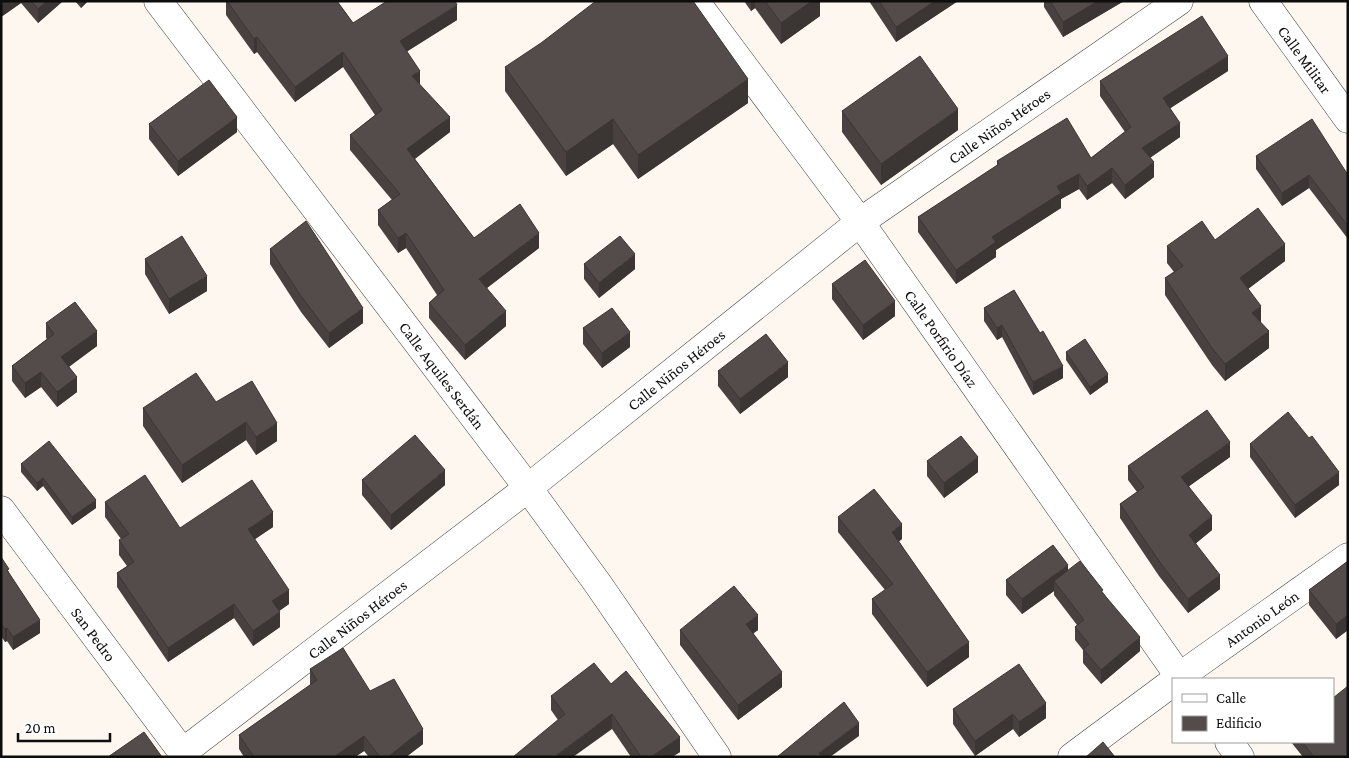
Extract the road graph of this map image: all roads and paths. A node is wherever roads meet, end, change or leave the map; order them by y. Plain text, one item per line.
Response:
1 (158, 1) edge
2 (695, 1) edge
3 (1179, 1) edge
4 (1263, 1) edge
5 (1348, 119) edge
6 (860, 222) junction
7 (528, 488) junction
8 (1, 510) edge
9 (1348, 557) edge
10 (1176, 678) edge
11 (1178, 678) edge
12 (1172, 683) edge
13 (1230, 743) edge
14 (185, 755) edge
15 (717, 757) edge
16 (1072, 757) edge
17 (1240, 757) edge

1 - 7 street, Calle Aquiles Serdán
2 - 6 street, Calle Porfirio Díaz
3 - 6 street, Calle Niños Héroes
4 - 5 street, Calle Militar
6 - 7 street, Calle Niños Héroes
6 - 10 street, Calle Porfirio Díaz
7 - 14 street, Calle Niños Héroes
7 - 15 street, Calle Aquiles Serdán
8 - 14 street, San Pedro
9 - 11 street, Antonio León
12 - 16 street, Antonio León
13 - 17 street

